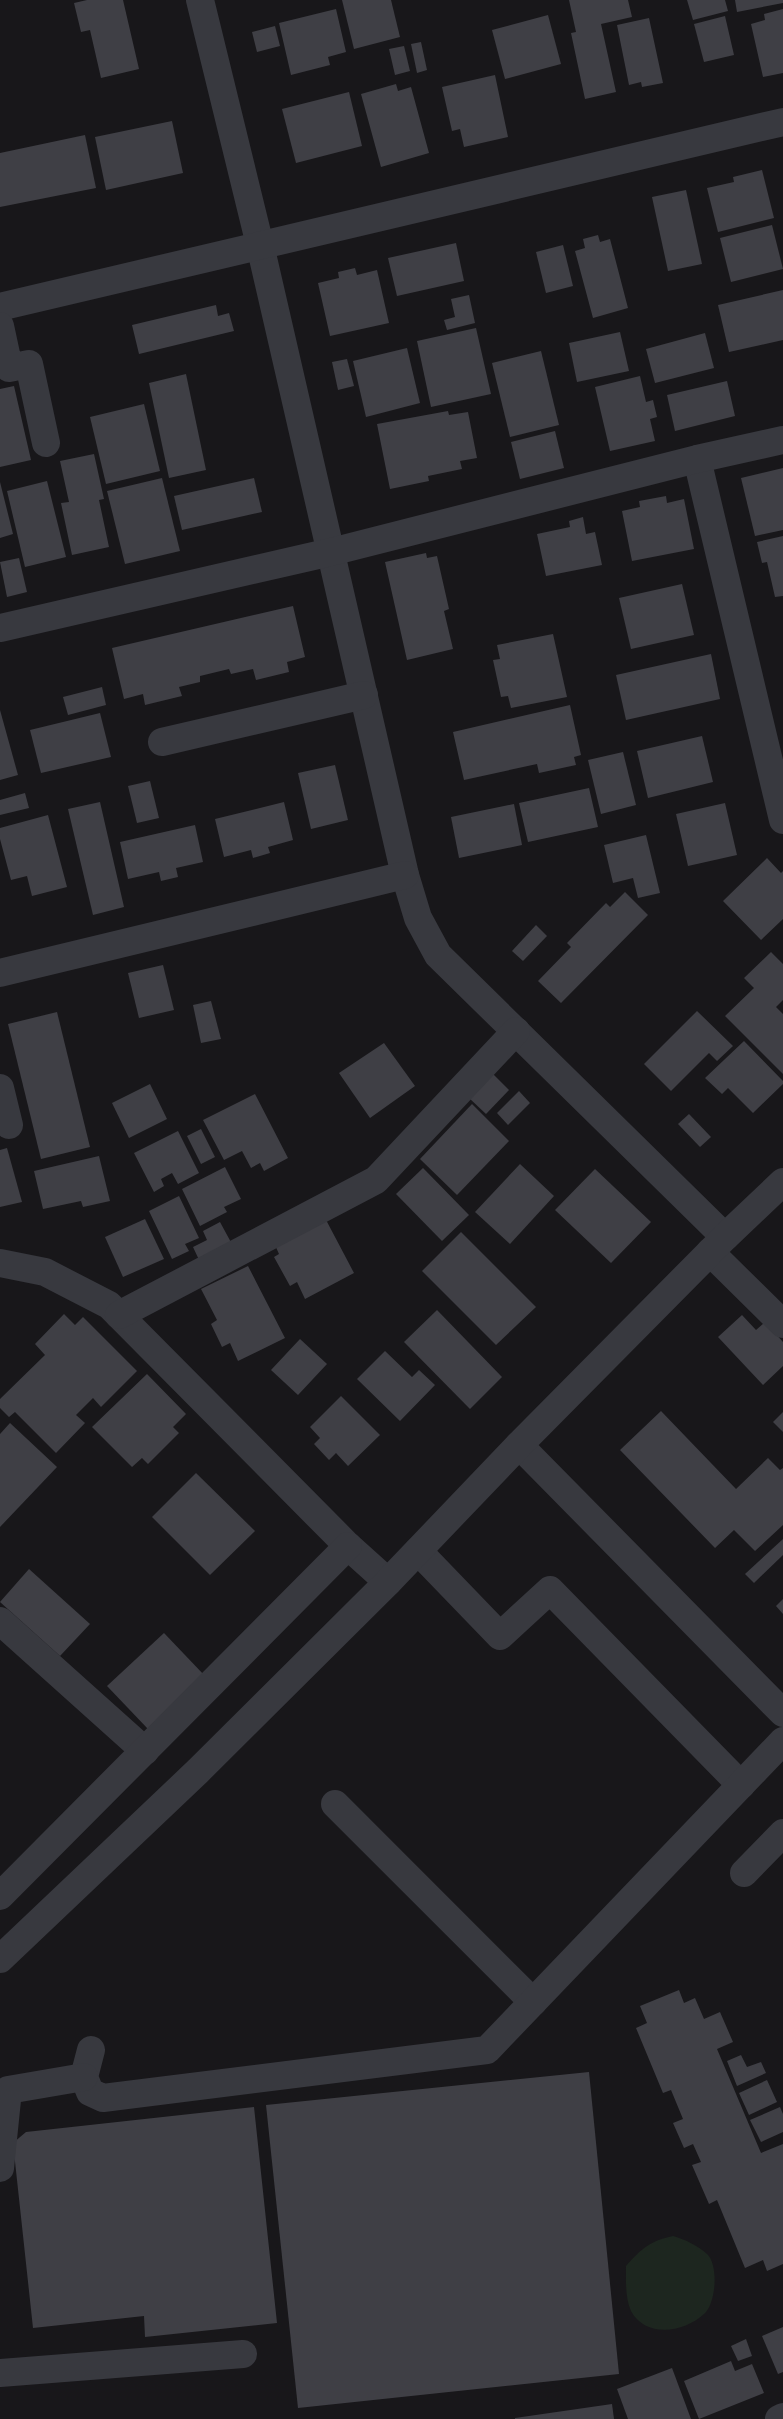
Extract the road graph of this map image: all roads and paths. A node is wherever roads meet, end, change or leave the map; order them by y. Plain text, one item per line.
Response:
1 (200, 0) edge
2 (783, 122) edge
3 (260, 245) junction
4 (0, 307) edge
5 (0, 326) edge
6 (783, 440) edge
7 (46, 443) dead end
8 (697, 459) junction
9 (331, 552) junction
10 (0, 628) edge
11 (364, 695) junction
12 (162, 742) dead end
13 (783, 820) edge
14 (405, 875) junction
15 (0, 973) edge
16 (516, 1031) junction
17 (0, 1088) edge
18 (9, 1125) dead end
19 (783, 1182) edge
20 (718, 1245) junction
21 (0, 1263) edge
22 (119, 1315) junction
23 (783, 1324) edge
24 (519, 1445) junction
25 (348, 1546) junction
26 (418, 1551) junction
27 (388, 1582) junction
28 (0, 1620) edge
29 (783, 1713) edge
30 (783, 1741) edge
31 (145, 1751) junction
32 (741, 1785) junction
33 (335, 1804) dead end
34 (783, 1833) edge
35 (744, 1873) dead end
36 (0, 1896) edge
37 (0, 1960) edge
38 (533, 2002) junction
39 (91, 2050) dead end
40 (84, 2077) junction
41 (0, 2168) edge
42 (243, 2354) dead end
43 (0, 2373) edge
44 (783, 2417) edge
45 (779, 2419) edge

1 - 3 street
2 - 3 street
3 - 4 street
3 - 9 street
5 - 7 street
6 - 8 street
8 - 9 street
8 - 13 street
9 - 10 street
9 - 11 street
11 - 12 street
11 - 14 street
14 - 15 street
14 - 16 street
16 - 20 street
16 - 22 street
17 - 18 street
19 - 20 street
20 - 23 street
20 - 24 street
21 - 22 street
22 - 25 street
24 - 26 street
24 - 29 street
25 - 27 street
25 - 31 street
26 - 27 street
26 - 32 street
27 - 37 street
28 - 31 street
30 - 32 street
31 - 36 street
32 - 38 street
33 - 38 street
34 - 35 street
38 - 40 street
39 - 40 street
40 - 41 street
42 - 43 street
44 - 45 street

